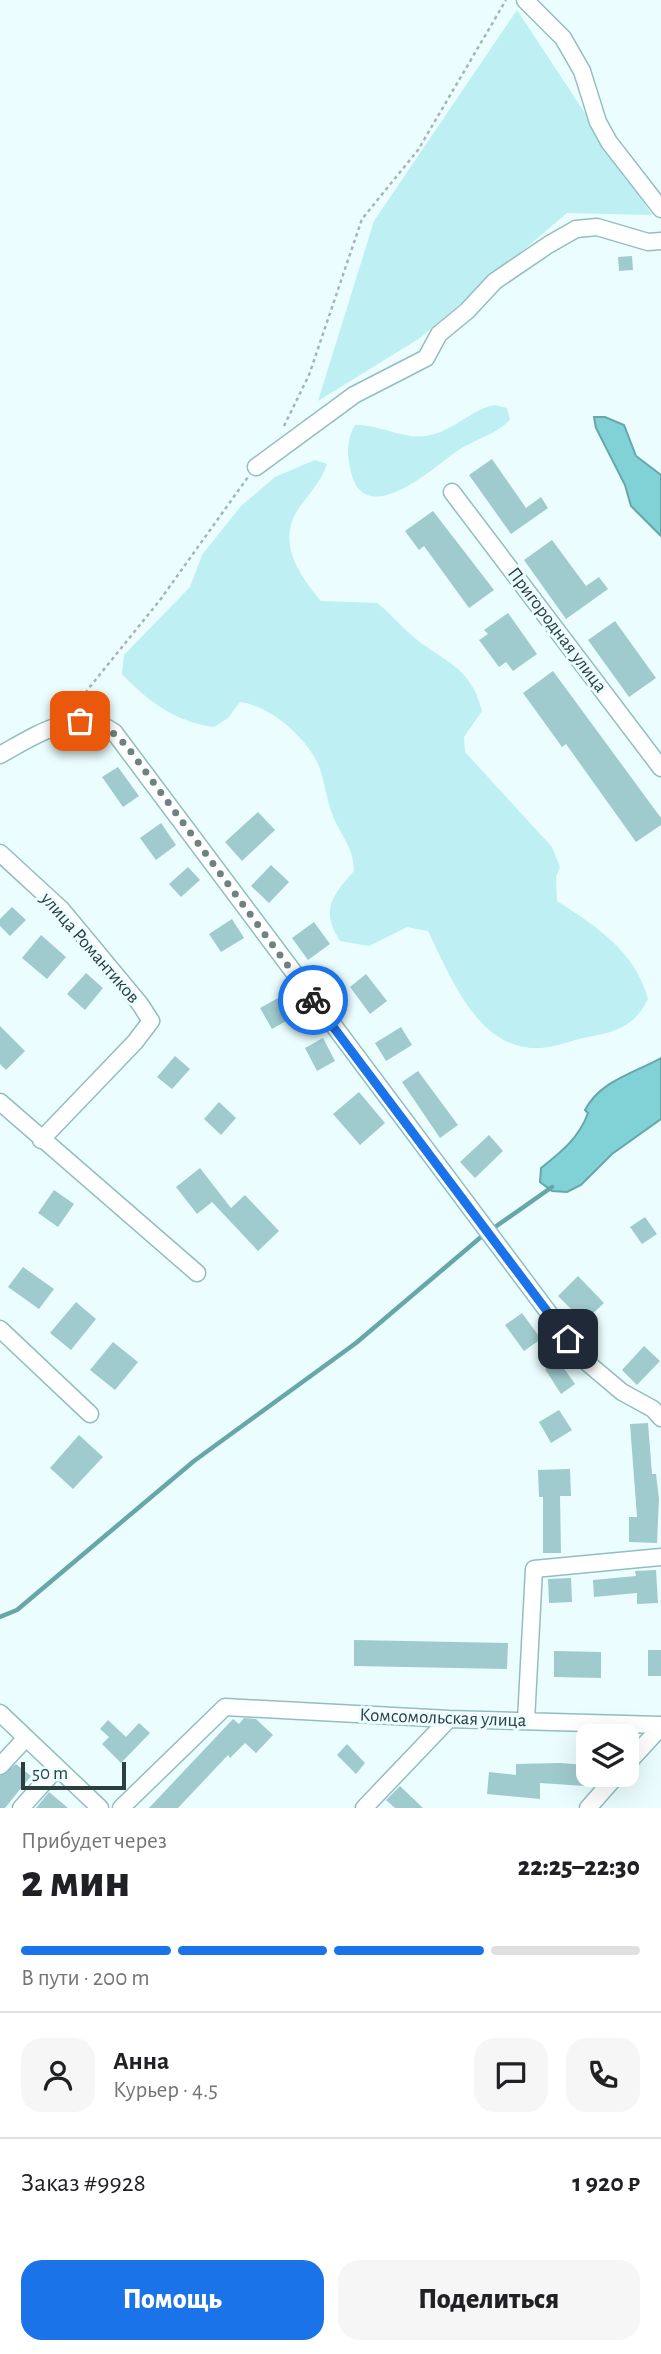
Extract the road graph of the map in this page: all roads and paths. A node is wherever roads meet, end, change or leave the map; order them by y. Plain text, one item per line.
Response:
1 (506, 0) edge
2 (525, 0) edge
3 (661, 209) edge
4 (661, 241) edge
5 (278, 435) dead end
6 (256, 467) joint
7 (452, 492) dead end
8 (51, 727) junction
9 (0, 755) edge
10 (659, 761) edge
11 (0, 853) edge
12 (0, 1102) edge
13 (41, 1140) junction
14 (197, 1273) dead end
15 (0, 1329) edge
16 (90, 1414) dead end
17 (661, 1418) edge
18 (661, 1557) edge
19 (0, 1713) edge
20 (449, 1719) junction
21 (526, 1721) junction
22 (661, 1726) edge
23 (25, 1739) junction
24 (639, 1751) edge
25 (0, 1766) edge
26 (57, 1768) junction
27 (607, 1787) edge
28 (21, 1808) edge
29 (100, 1808) edge
30 (121, 1808) edge
31 (365, 1808) edge
32 (588, 1808) edge

1 - 5 path
2 - 3 street
4 - 6 street
6 - 8 path
7 - 10 street, Пригородная улица
8 - 9 street
8 - 17 street
11 - 13 street, улица Романтиков
12 - 13 street
13 - 14 street
15 - 16 street
18 - 21 street
19 - 23 street
20 - 21 street, Комсомольская улица
20 - 30 street, Комсомольская улица
20 - 31 street
21 - 22 street, Комсомольская улица
22 - 24 street
23 - 25 street
23 - 26 street
26 - 28 street
26 - 29 street
27 - 32 street

